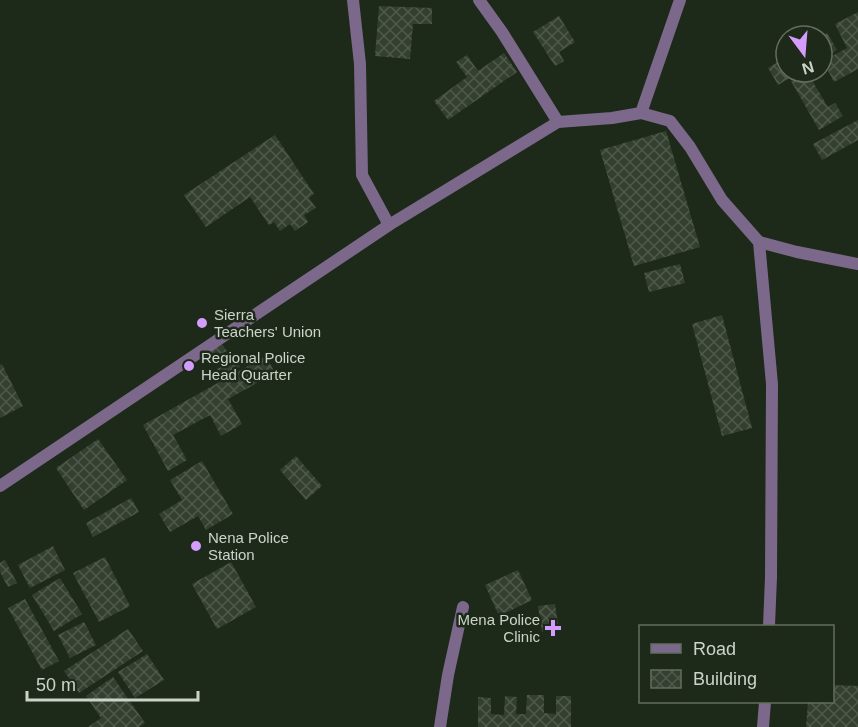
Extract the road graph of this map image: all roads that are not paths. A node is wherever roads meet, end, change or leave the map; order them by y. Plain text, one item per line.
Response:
1 (353, 0) edge
2 (479, 0) edge
3 (680, 0) edge
4 (641, 113) junction
5 (558, 122) junction
6 (389, 225) junction
7 (759, 242) junction
8 (858, 264) edge
9 (0, 486) edge
10 (463, 607) dead end
11 (769, 625) edge
12 (765, 703) edge
13 (440, 727) edge
14 (763, 727) edge

1 - 6 street
2 - 5 street
3 - 4 street
4 - 5 street
4 - 7 street
5 - 6 street
6 - 9 street
7 - 8 street
7 - 11 street
10 - 13 street
12 - 14 street

